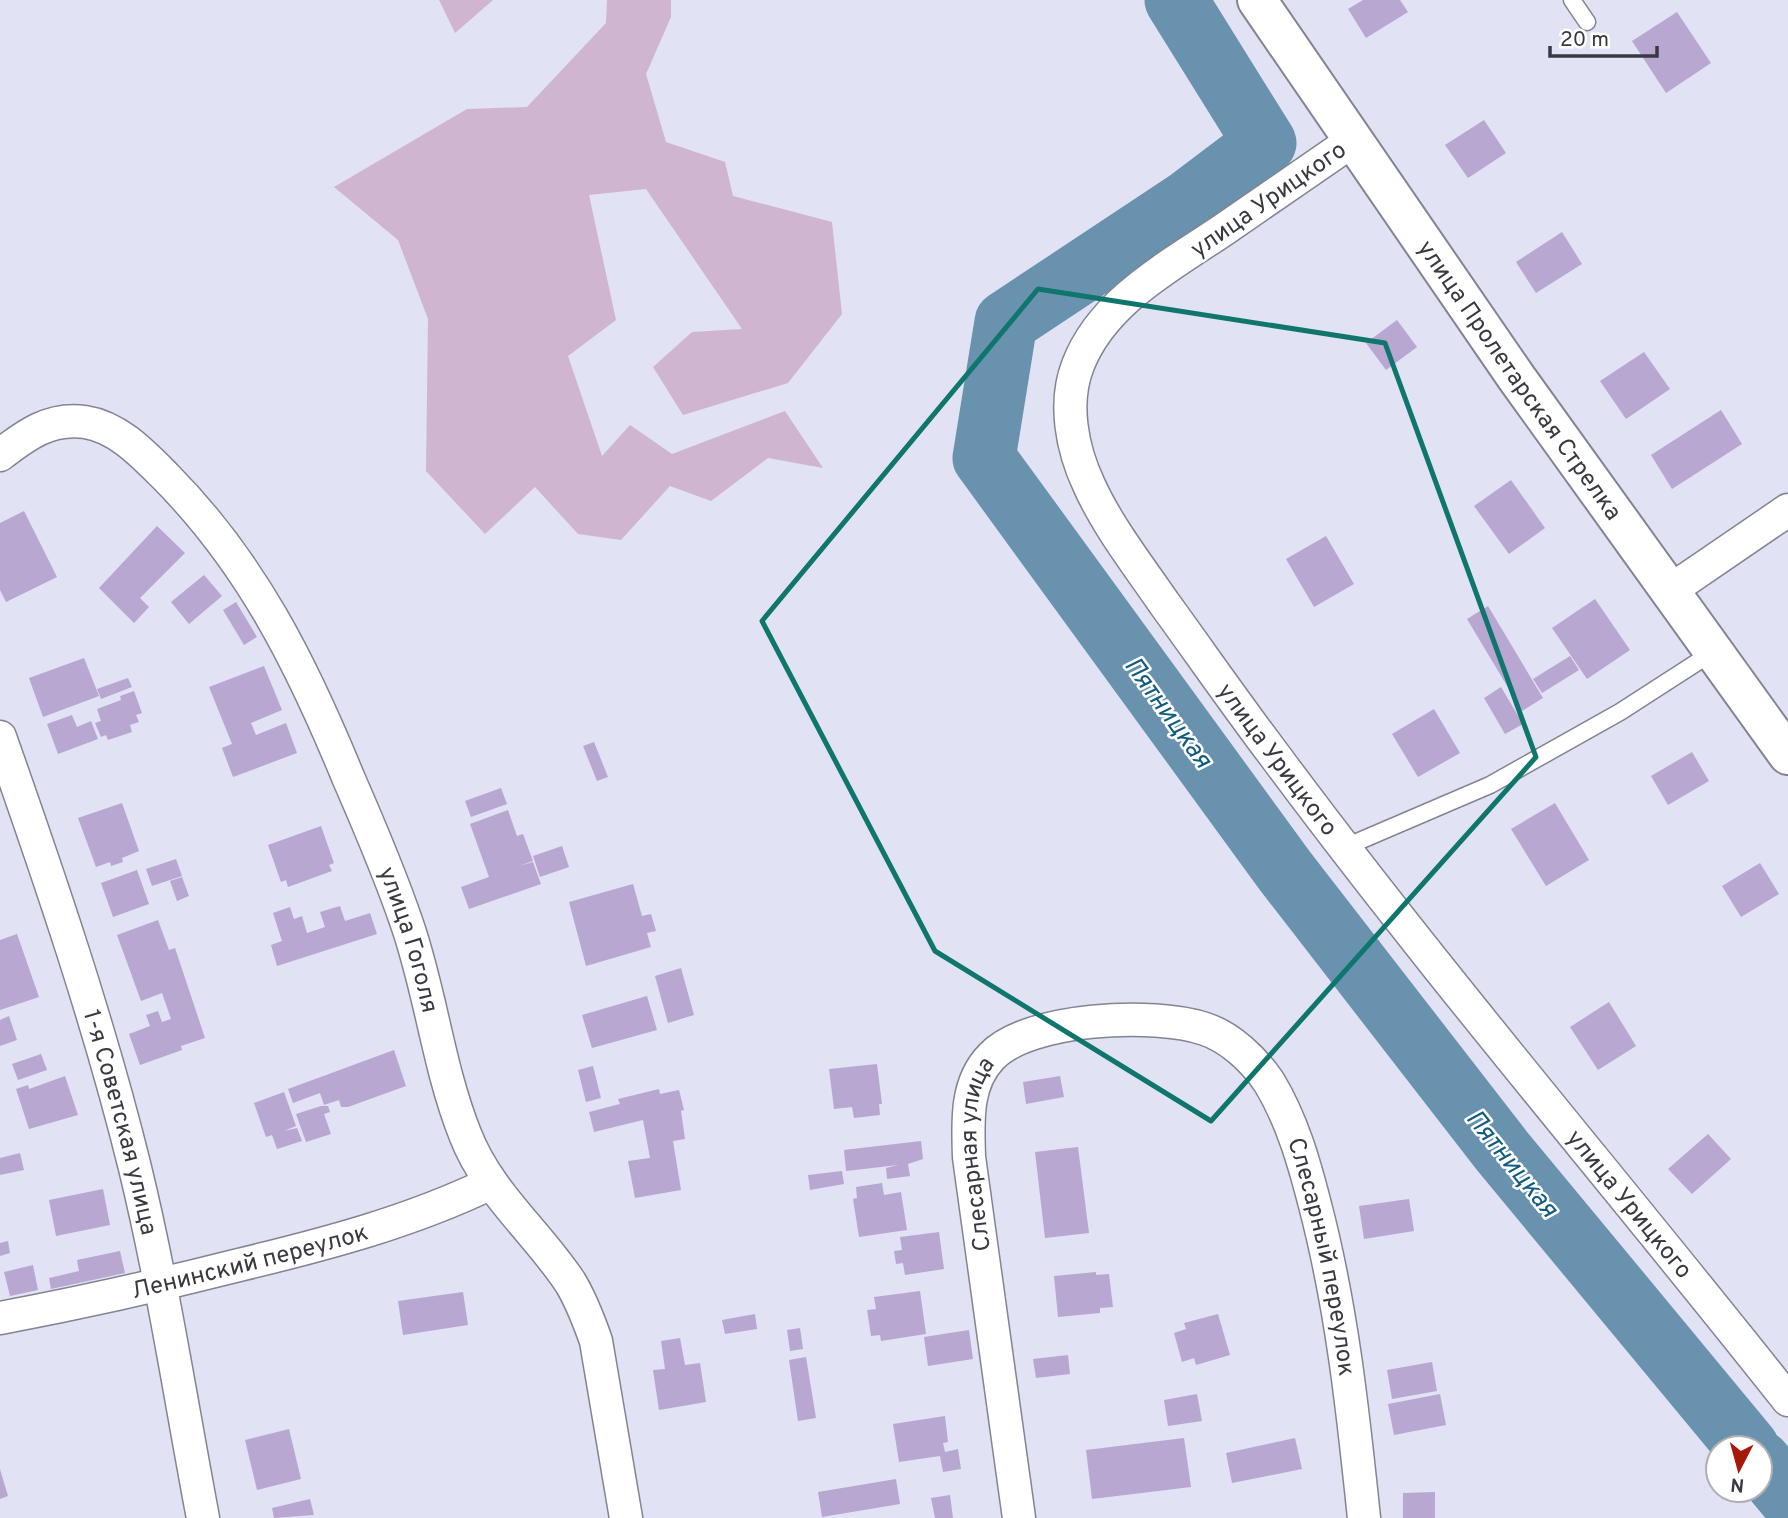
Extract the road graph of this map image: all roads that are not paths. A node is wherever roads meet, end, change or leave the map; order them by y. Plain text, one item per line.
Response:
1 (1572, 0) edge
2 (1267, 4) edge
3 (1587, 22) dead end
4 (1355, 139) junction
5 (0, 455) edge
6 (1788, 510) edge
7 (1668, 592) junction
8 (1713, 652) junction
9 (0, 737) edge
10 (1788, 755) edge
11 (1343, 848) junction
12 (1207, 1029) joint
13 (491, 1183) junction
14 (158, 1285) junction
15 (0, 1318) edge
16 (1788, 1400) edge
17 (203, 1518) edge
18 (626, 1518) edge
19 (1019, 1518) edge
20 (1364, 1518) edge

1 - 3 lane
2 - 4 street, улица Пролетарская Стрелка
4 - 7 street, улица Пролетарская Стрелка
4 - 11 street, улица Урицкого
5 - 13 street, улица Гоголя
6 - 7 street
7 - 8 street, улица Пролетарская Стрелка
8 - 10 street, улица Пролетарская Стрелка
8 - 11 lane
9 - 14 street, 1-я Советская улица
11 - 16 street, улица Урицкого
12 - 19 street, Слесарная улица
12 - 20 street, Слесарный переулок
13 - 14 street, Ленинский переулок
13 - 18 street, улица Гоголя
14 - 15 street, Ленинский переулок
14 - 17 street, 1-я Советская улица

